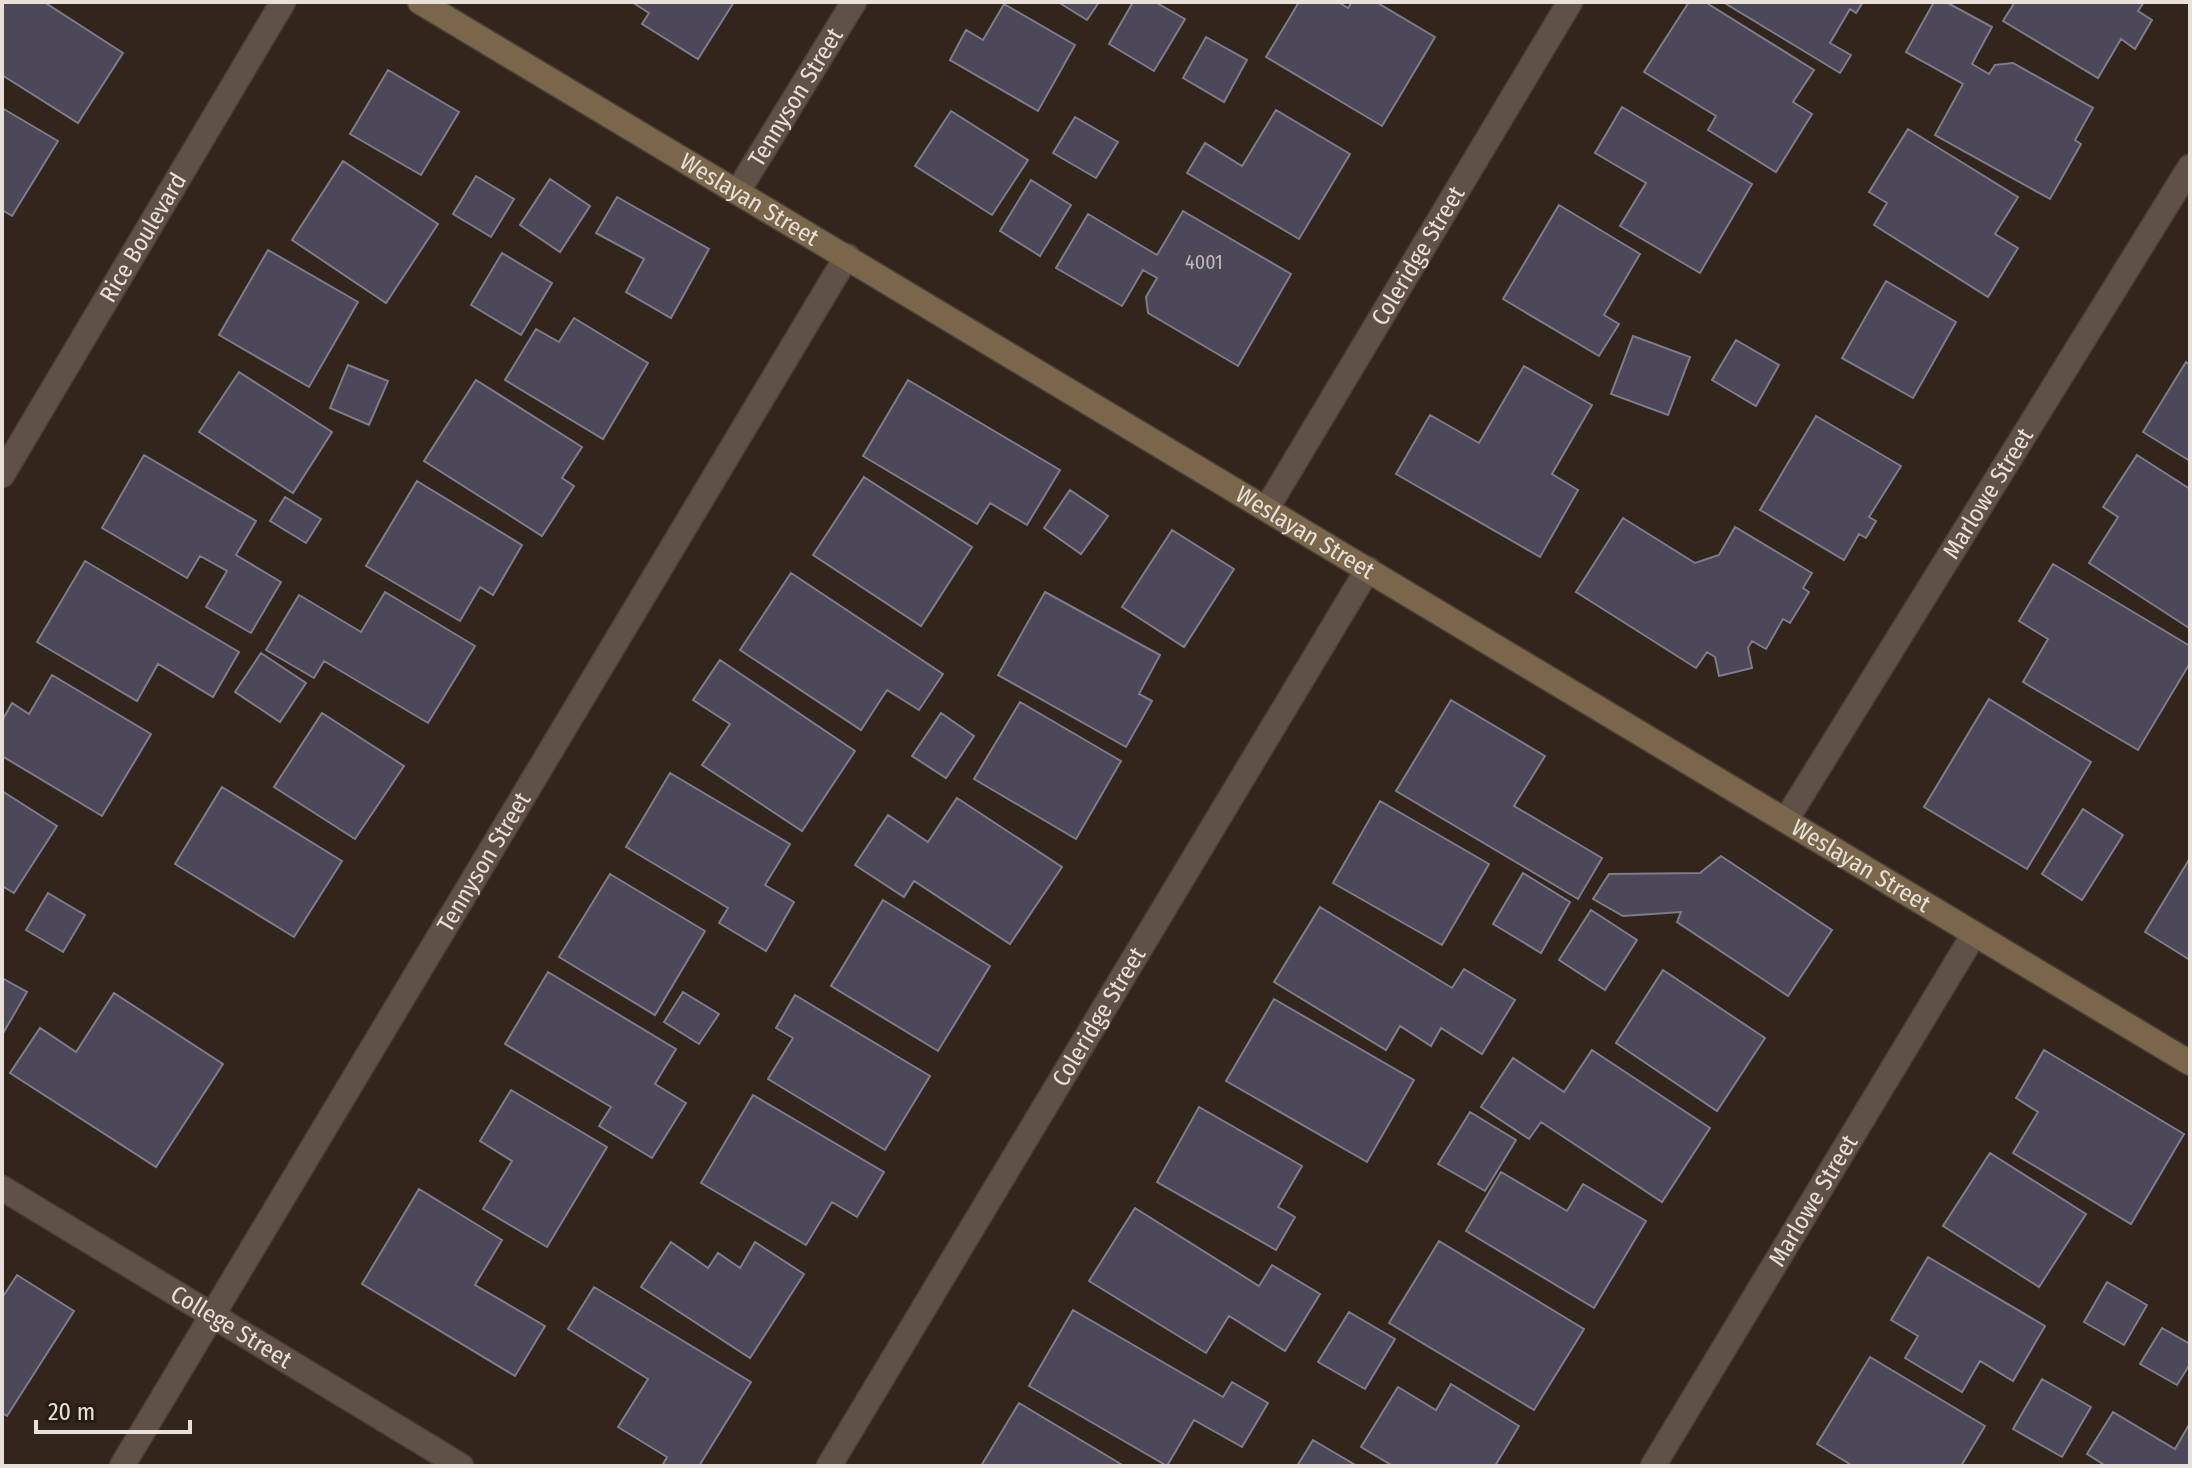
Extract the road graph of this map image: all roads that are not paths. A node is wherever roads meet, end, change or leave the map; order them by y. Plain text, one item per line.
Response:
1 (283, 2) edge
2 (420, 2) edge
3 (854, 2) edge
4 (1570, 2) edge
5 (2190, 167) edge
6 (738, 191) junction
7 (847, 256) junction
8 (2, 475) edge
9 (1267, 508) junction
10 (1368, 569) junction
11 (1786, 820) junction
12 (1974, 934) junction
13 (2190, 1063) edge
14 (2, 1188) edge
15 (212, 1315) junction
16 (122, 1466) edge
17 (461, 1466) edge
18 (829, 1466) edge
19 (1653, 1466) edge

1 - 8 street, Rice Boulevard
2 - 6 main road, Weslayan Street
3 - 6 street, Tennyson Street
4 - 9 street, Coleridge Street
5 - 11 street, Marlowe Street
6 - 7 main road, Weslayan Street
7 - 9 main road, Weslayan Street
7 - 15 street, Tennyson Street
9 - 10 main road, Weslayan Street
10 - 11 main road, Weslayan Street
10 - 18 street, Coleridge Street
11 - 12 main road, Weslayan Street
12 - 13 main road, Weslayan Street
12 - 19 street, Marlowe Street
14 - 15 street, College Street
15 - 16 street, Tennyson Street
15 - 17 street, College Street

